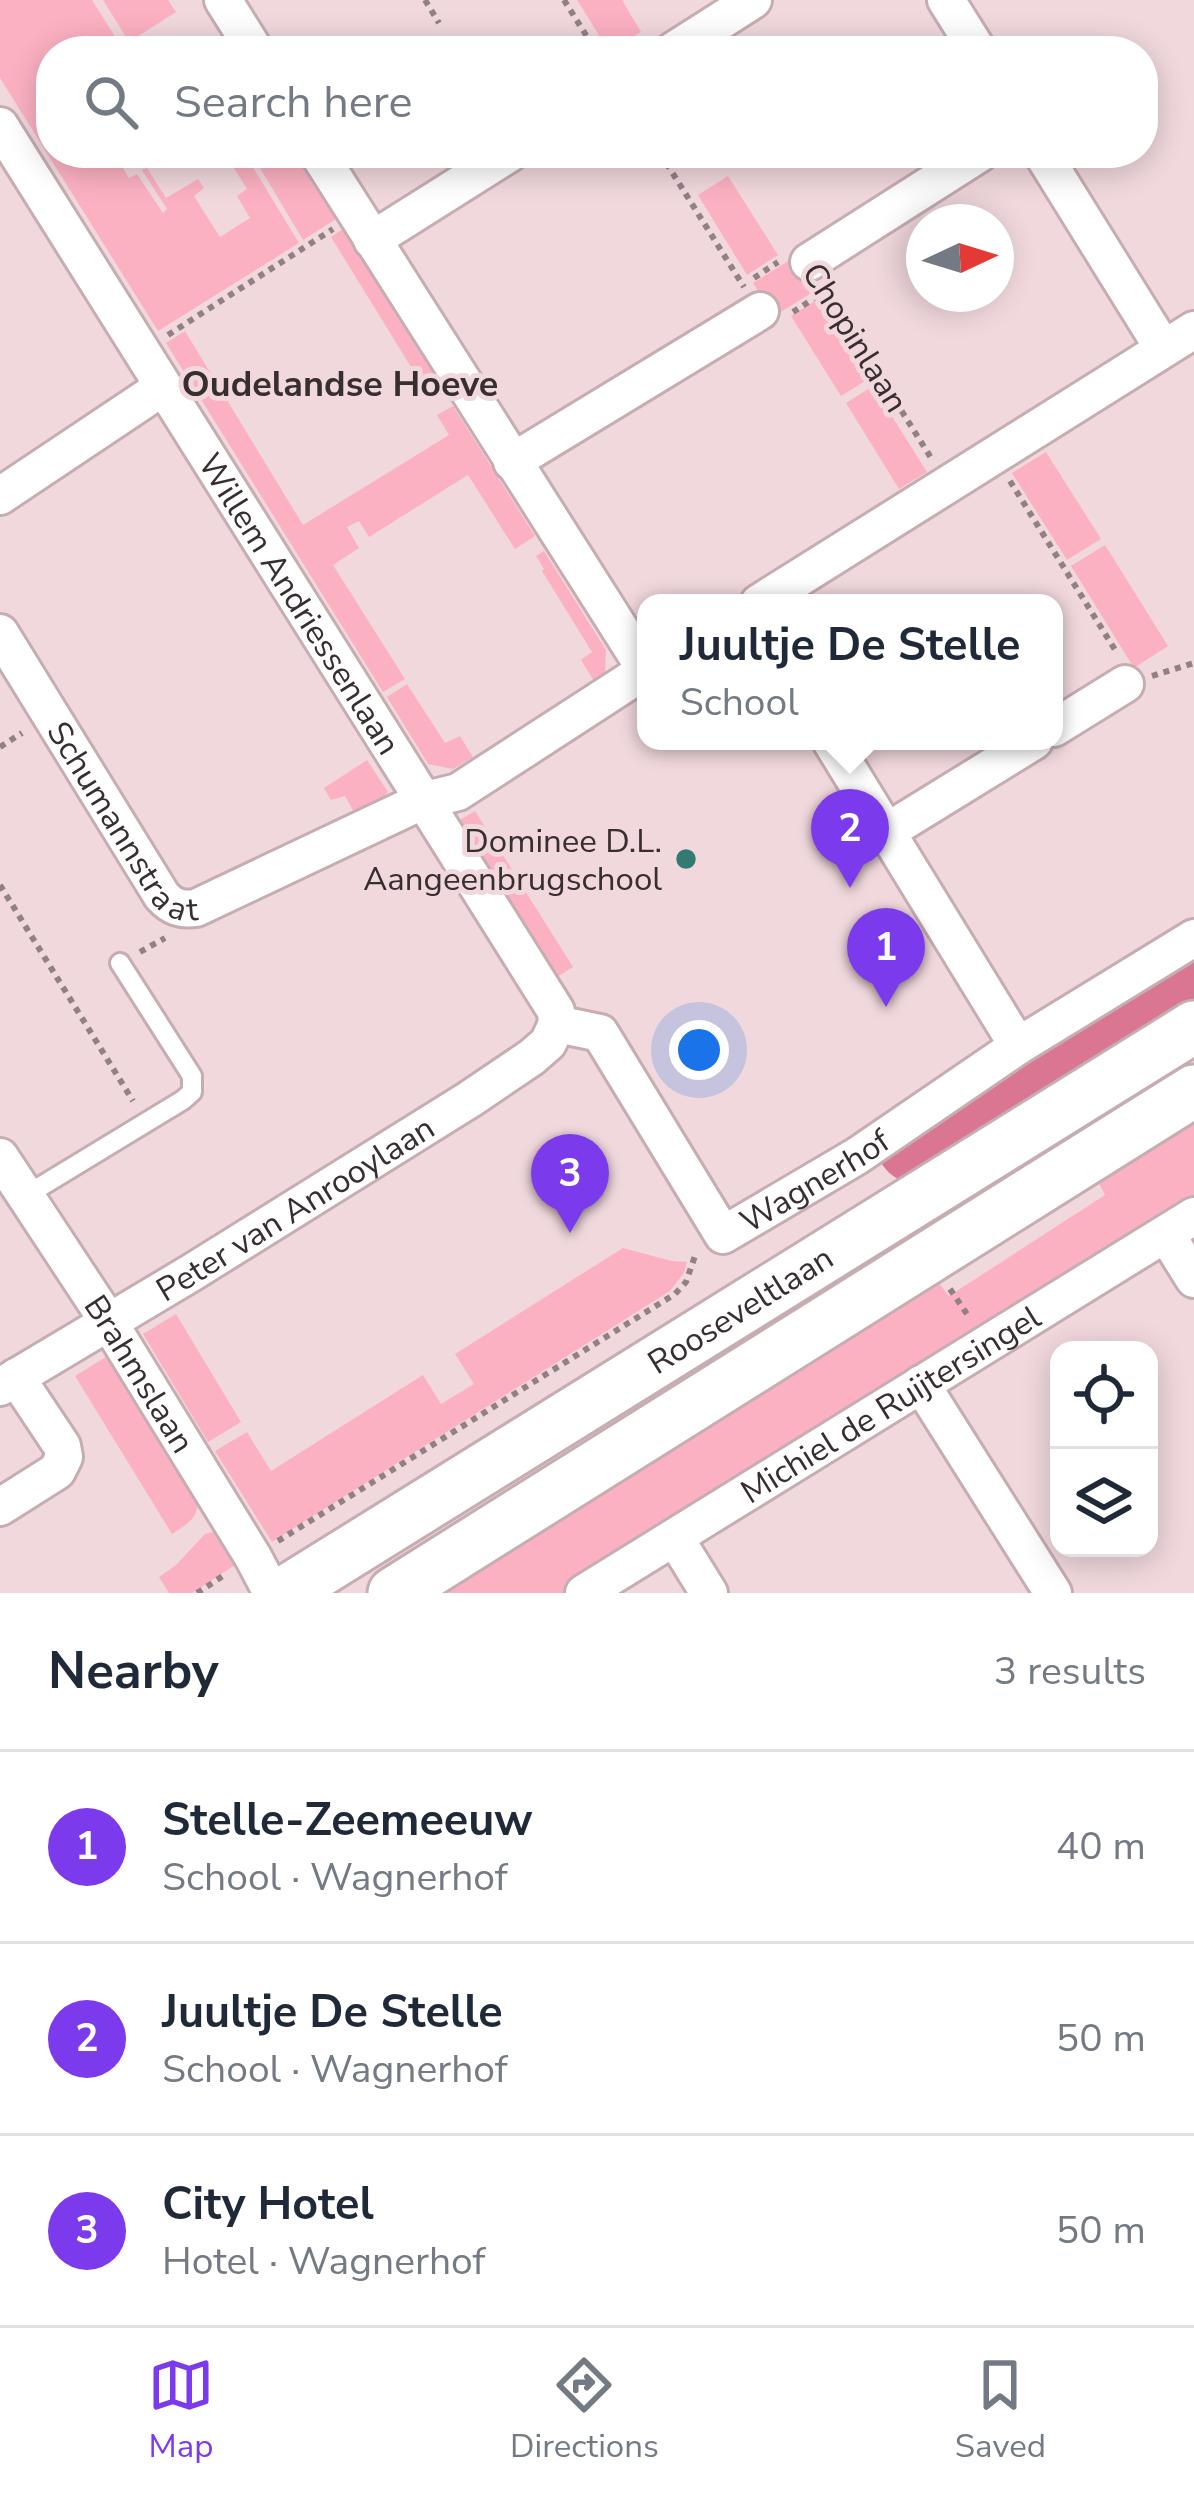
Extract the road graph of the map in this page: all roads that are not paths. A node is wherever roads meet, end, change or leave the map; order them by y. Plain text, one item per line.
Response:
1 (753, 0) edge
2 (946, 0) edge
3 (232, 3) edge
4 (248, 36) edge
5 (697, 36) edge
6 (969, 36) edge
7 (0, 126) edge
8 (327, 168) edge
9 (481, 168) edge
10 (960, 168) edge
11 (1053, 168) edge
12 (364, 227) junction
13 (818, 276) road end
14 (751, 298) road end
15 (1178, 339) edge
16 (163, 387) junction
17 (512, 462) junction
18 (0, 496) edge
19 (773, 594) edge
20 (0, 633) edge
21 (637, 656) edge
22 (637, 676) edge
23 (1130, 683) road end
24 (1063, 723) edge
25 (837, 750) edge
26 (1019, 750) edge
27 (422, 801) junction
28 (888, 831) junction
29 (1194, 938) edge
30 (120, 962) road end
31 (557, 1024) junction
32 (1194, 1027) edge
33 (1018, 1046) junction
34 (1194, 1090) edge
35 (0, 1156) edge
36 (26, 1196) junction
37 (1180, 1225) edge
38 (1194, 1279) edge
39 (108, 1322) junction
40 (8, 1382) edge
41 (921, 1384) junction
42 (0, 1507) edge
43 (675, 1538) junction
44 (268, 1575) edge
45 (272, 1593) edge
46 (394, 1593) edge
47 (584, 1593) edge
48 (709, 1593) edge
49 (1053, 1593) edge

1 - 5 street
2 - 6 street
3 - 4 street
7 - 16 street, Willem Andriessenlaan
8 - 12 street
9 - 12 street
10 - 13 street
11 - 15 street
12 - 17 street
14 - 17 street
15 - 19 street
16 - 18 street
16 - 27 street, Willem Andriessenlaan
17 - 21 street
20 - 27 street, Schumannstraat
22 - 27 street
23 - 24 street
25 - 28 street
26 - 28 street
27 - 31 street, Willem Andriessenlaan
28 - 33 street
29 - 33 street, Wagnerhof
30 - 36 lane
31 - 33 street, Wagnerhof
31 - 39 street, Peter van Anrooylaan
32 - 44 main road, Rooseveltlaan
34 - 46 main road, Rooseveltlaan
35 - 36 street, Brahmslaan
36 - 39 street, Brahmslaan
37 - 38 street
37 - 41 street, Michiel de Ruijtersingel
39 - 40 street, Peter van Anrooylaan
39 - 44 street, Brahmslaan
40 - 42 street, Peter van Anrooylaan
41 - 43 street, Michiel de Ruijtersingel
41 - 49 street
43 - 47 street, Michiel de Ruijtersingel
43 - 48 street
44 - 45 street, Brahmslaan

